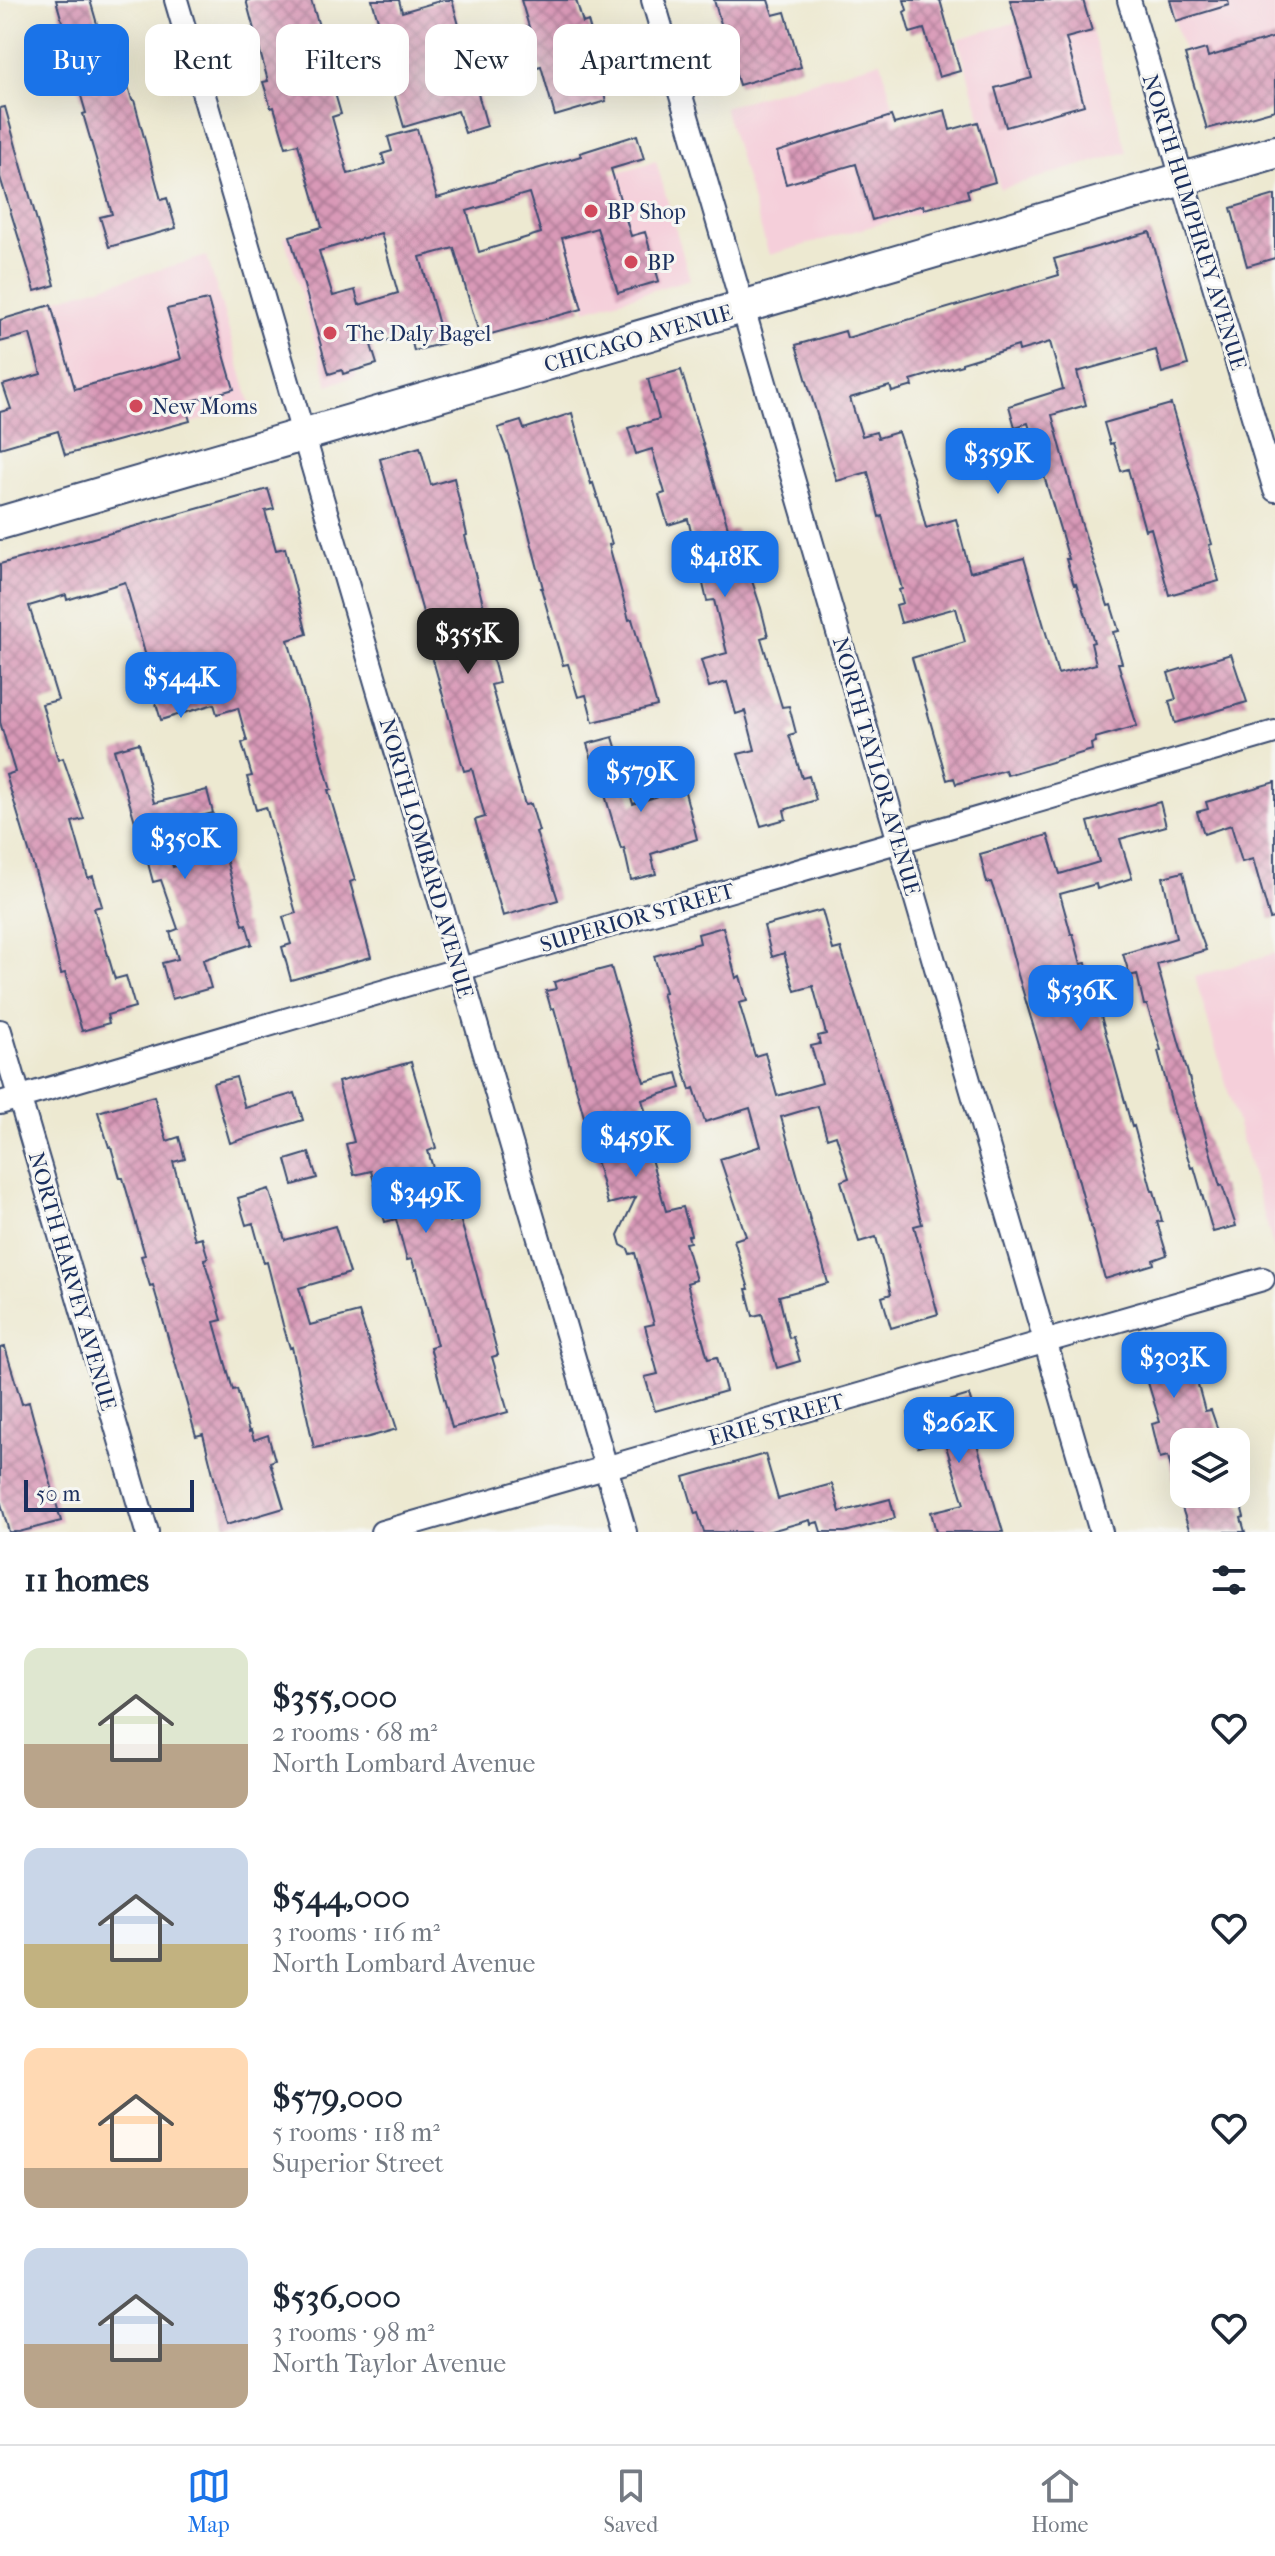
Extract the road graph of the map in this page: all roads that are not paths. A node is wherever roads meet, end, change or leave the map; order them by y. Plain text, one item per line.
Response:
1 (176, 0) edge
2 (653, 0) edge
3 (1129, 0) edge
4 (1275, 152) edge
5 (1182, 179) junction
6 (743, 307) junction
7 (304, 435) junction
8 (1275, 490) edge
9 (0, 523) edge
10 (1275, 732) edge
11 (899, 841) junction
12 (460, 969) junction
13 (0, 1031) edge
14 (10, 1100) edge
15 (1263, 1279) dead end
16 (1045, 1342) junction
17 (607, 1467) junction
18 (147, 1532) edge
19 (382, 1532) edge
20 (625, 1532) edge
21 (1101, 1532) edge

1 - 7 street, NORTH LOMBARD AVENUE
2 - 6 street, NORTH TAYLOR AVENUE
3 - 5 street, NORTH HUMPHREY AVENUE
4 - 5 main road, CHICAGO AVENUE
5 - 6 main road, CHICAGO AVENUE
5 - 8 street, NORTH HUMPHREY AVENUE
6 - 7 main road, CHICAGO AVENUE
6 - 11 street, NORTH TAYLOR AVENUE
7 - 9 main road, CHICAGO AVENUE
7 - 12 street, NORTH LOMBARD AVENUE
10 - 11 street, SUPERIOR STREET
11 - 12 street, SUPERIOR STREET
11 - 16 street, NORTH TAYLOR AVENUE
12 - 14 street, SUPERIOR STREET
12 - 17 street, NORTH LOMBARD AVENUE
13 - 14 street, NORTH HARVEY AVENUE
14 - 18 street, NORTH HARVEY AVENUE
15 - 16 street, ERIE STREET
16 - 17 street, ERIE STREET
16 - 21 street, NORTH TAYLOR AVENUE
17 - 19 street, ERIE STREET
17 - 20 street, NORTH LOMBARD AVENUE

